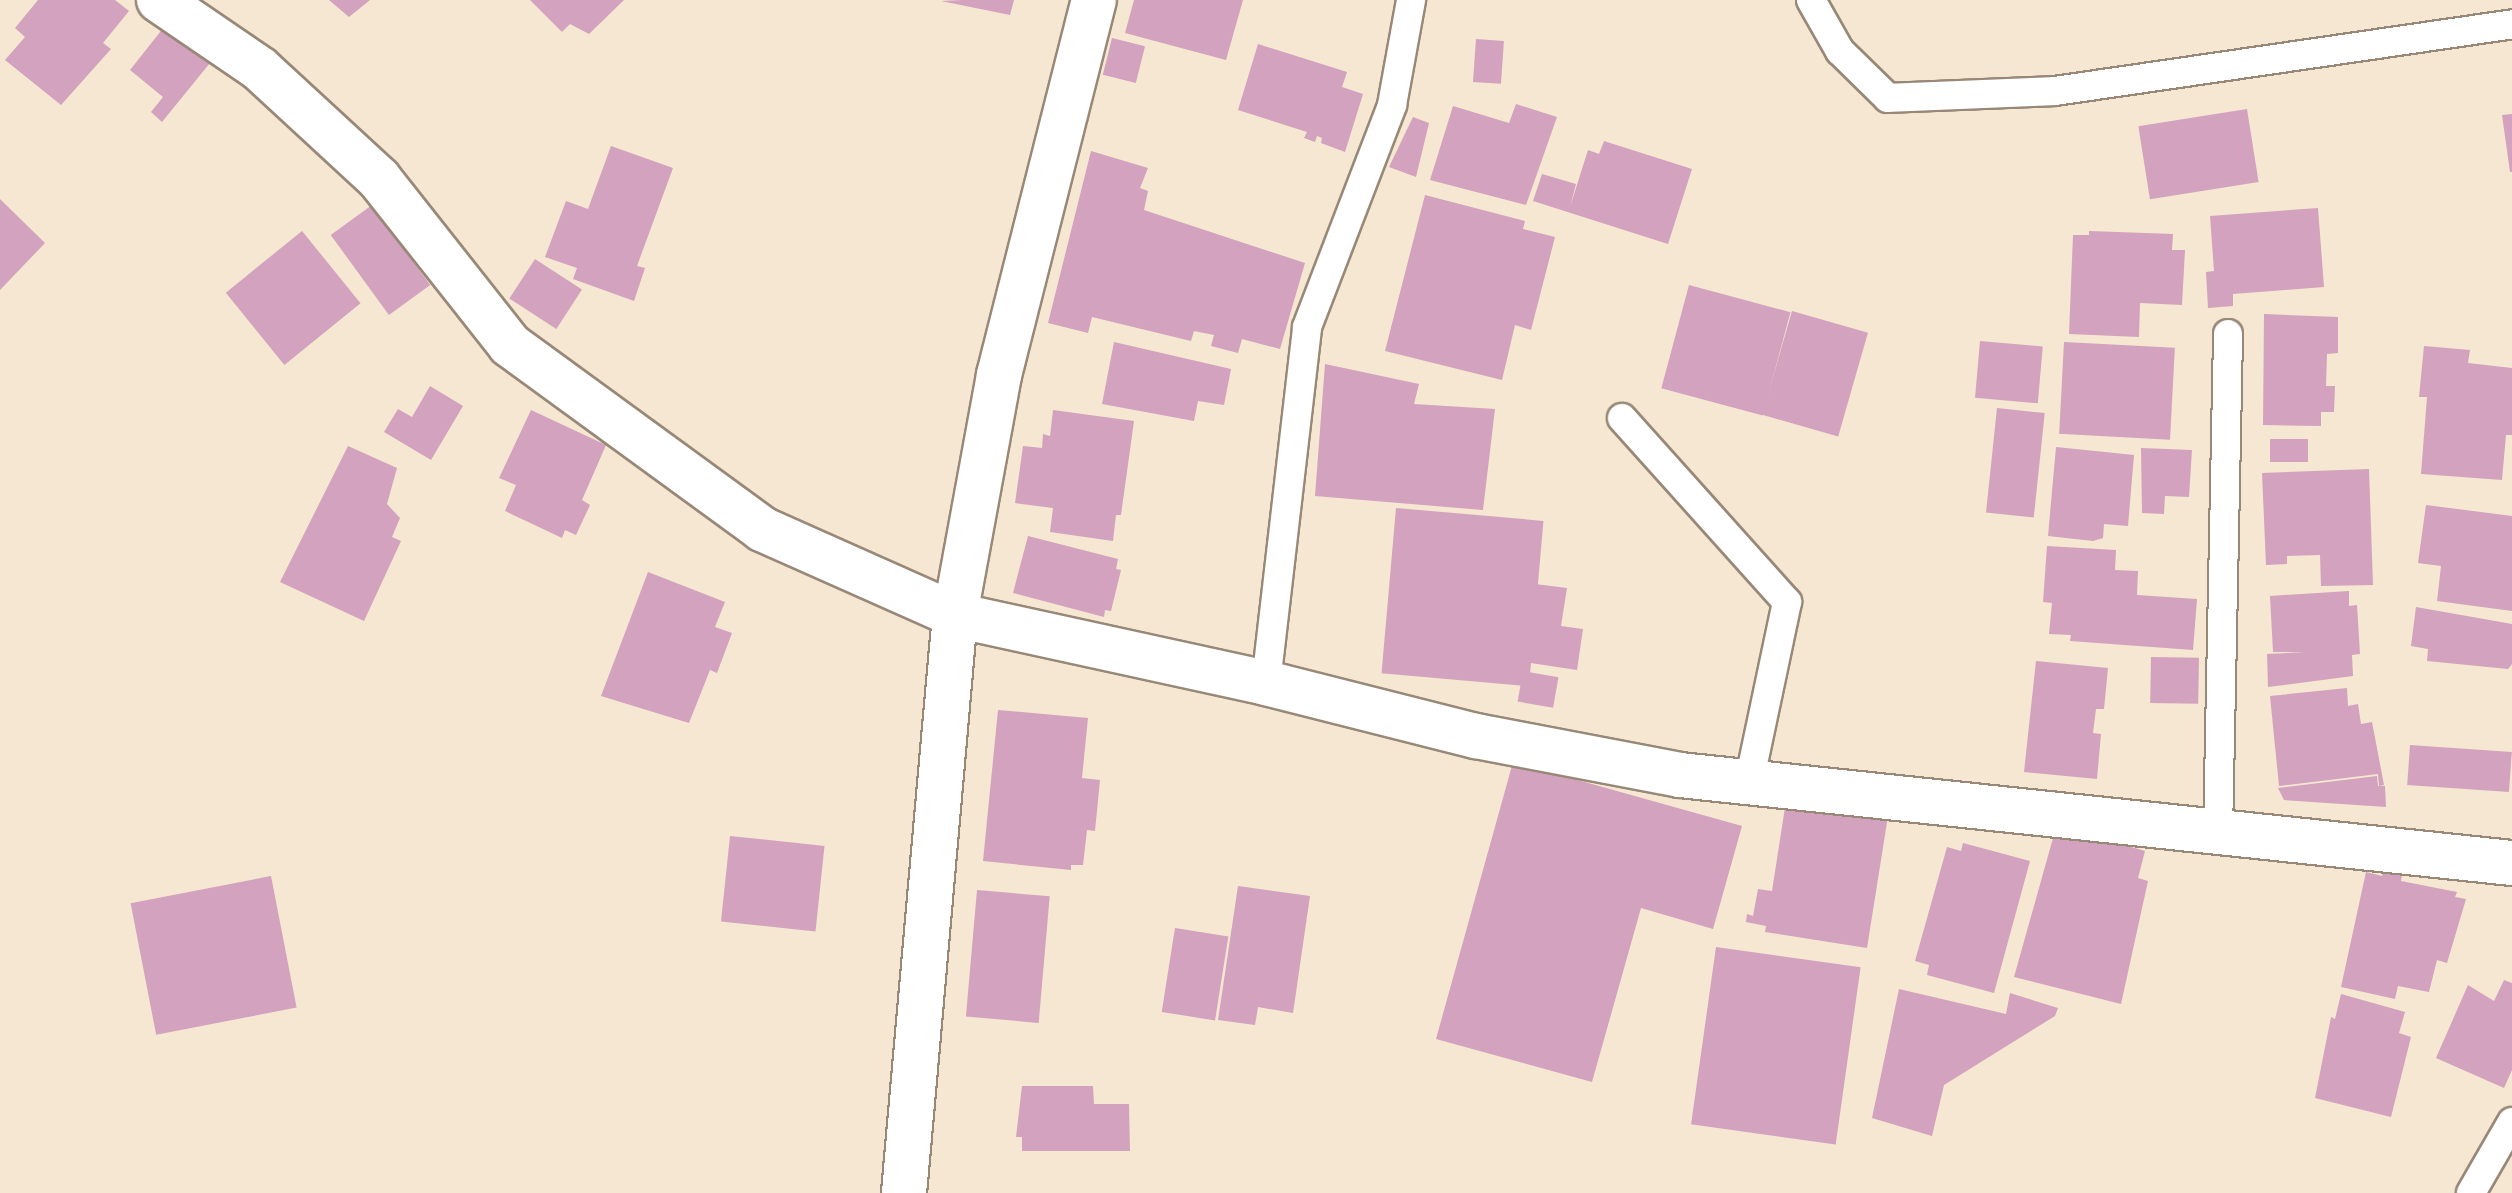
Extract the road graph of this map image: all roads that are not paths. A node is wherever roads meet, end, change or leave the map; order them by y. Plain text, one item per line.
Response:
1 (159, 0) edge
2 (1094, 0) edge
3 (1411, 0) edge
4 (1811, 0) edge
5 (2512, 24) edge
6 (2228, 334) dead end
7 (1622, 418) dead end
8 (955, 615) junction
9 (1266, 683) junction
10 (1749, 782) junction
11 (2218, 834) junction
12 (2512, 863) edge
13 (2512, 1122) edge
14 (904, 1193) edge
15 (2471, 1193) edge

1 - 8 street
2 - 8 street
3 - 9 lane
4 - 5 lane
6 - 11 lane
7 - 10 lane
8 - 9 street
8 - 14 street
9 - 10 street
10 - 11 street
11 - 12 street
13 - 15 lane

